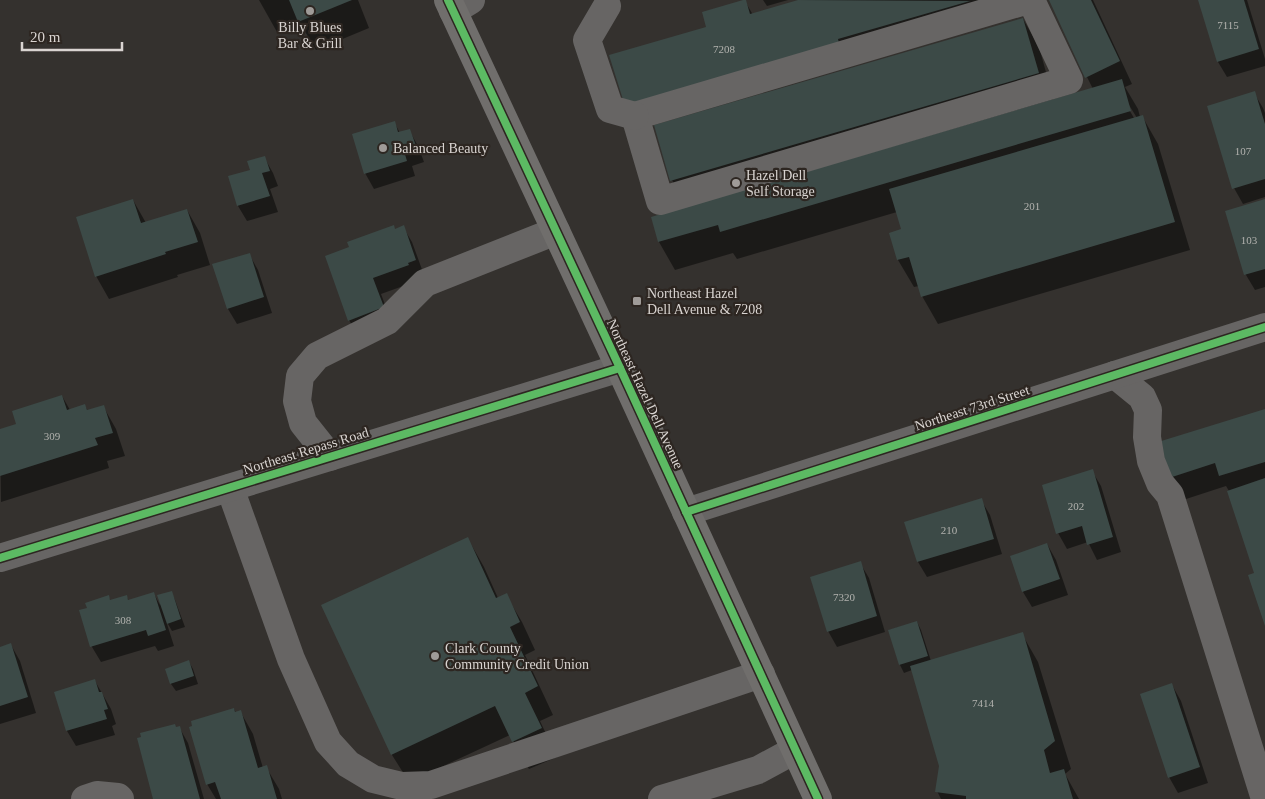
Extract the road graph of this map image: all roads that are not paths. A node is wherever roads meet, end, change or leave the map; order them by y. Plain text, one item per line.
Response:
1 (1030, 0) edge
2 (611, 2) edge
3 (457, 4) edge
4 (634, 116) junction
5 (556, 231) junction
6 (1265, 327) edge
7 (620, 368) junction
8 (1115, 375) junction
9 (330, 457) junction
10 (230, 488) junction
11 (686, 512) junction
12 (0, 558) edge
13 (760, 674) junction
14 (795, 750) junction
15 (86, 799) edge
16 (120, 799) edge
17 (662, 799) edge
18 (818, 799) edge
19 (1265, 799) edge

1 - 4 street
1 - 4 street
2 - 4 street
3 - 5 main road, Northeast Hazel Dell Avenue
5 - 7 main road, Northeast Hazel Dell Avenue
5 - 9 street
6 - 8 street, Northeast 73rd Street
7 - 9 street, Northeast Repass Road
7 - 11 main road, Northeast Hazel Dell Avenue
8 - 11 street, Northeast 73rd Street
8 - 19 street
9 - 10 street, Northeast Repass Road
10 - 12 street, Northeast Repass Road
10 - 13 street
11 - 13 main road, Northeast Hazel Dell Avenue
13 - 14 main road, Northeast Hazel Dell Avenue
14 - 17 street
14 - 18 main road, Northeast Hazel Dell Avenue
15 - 16 street

